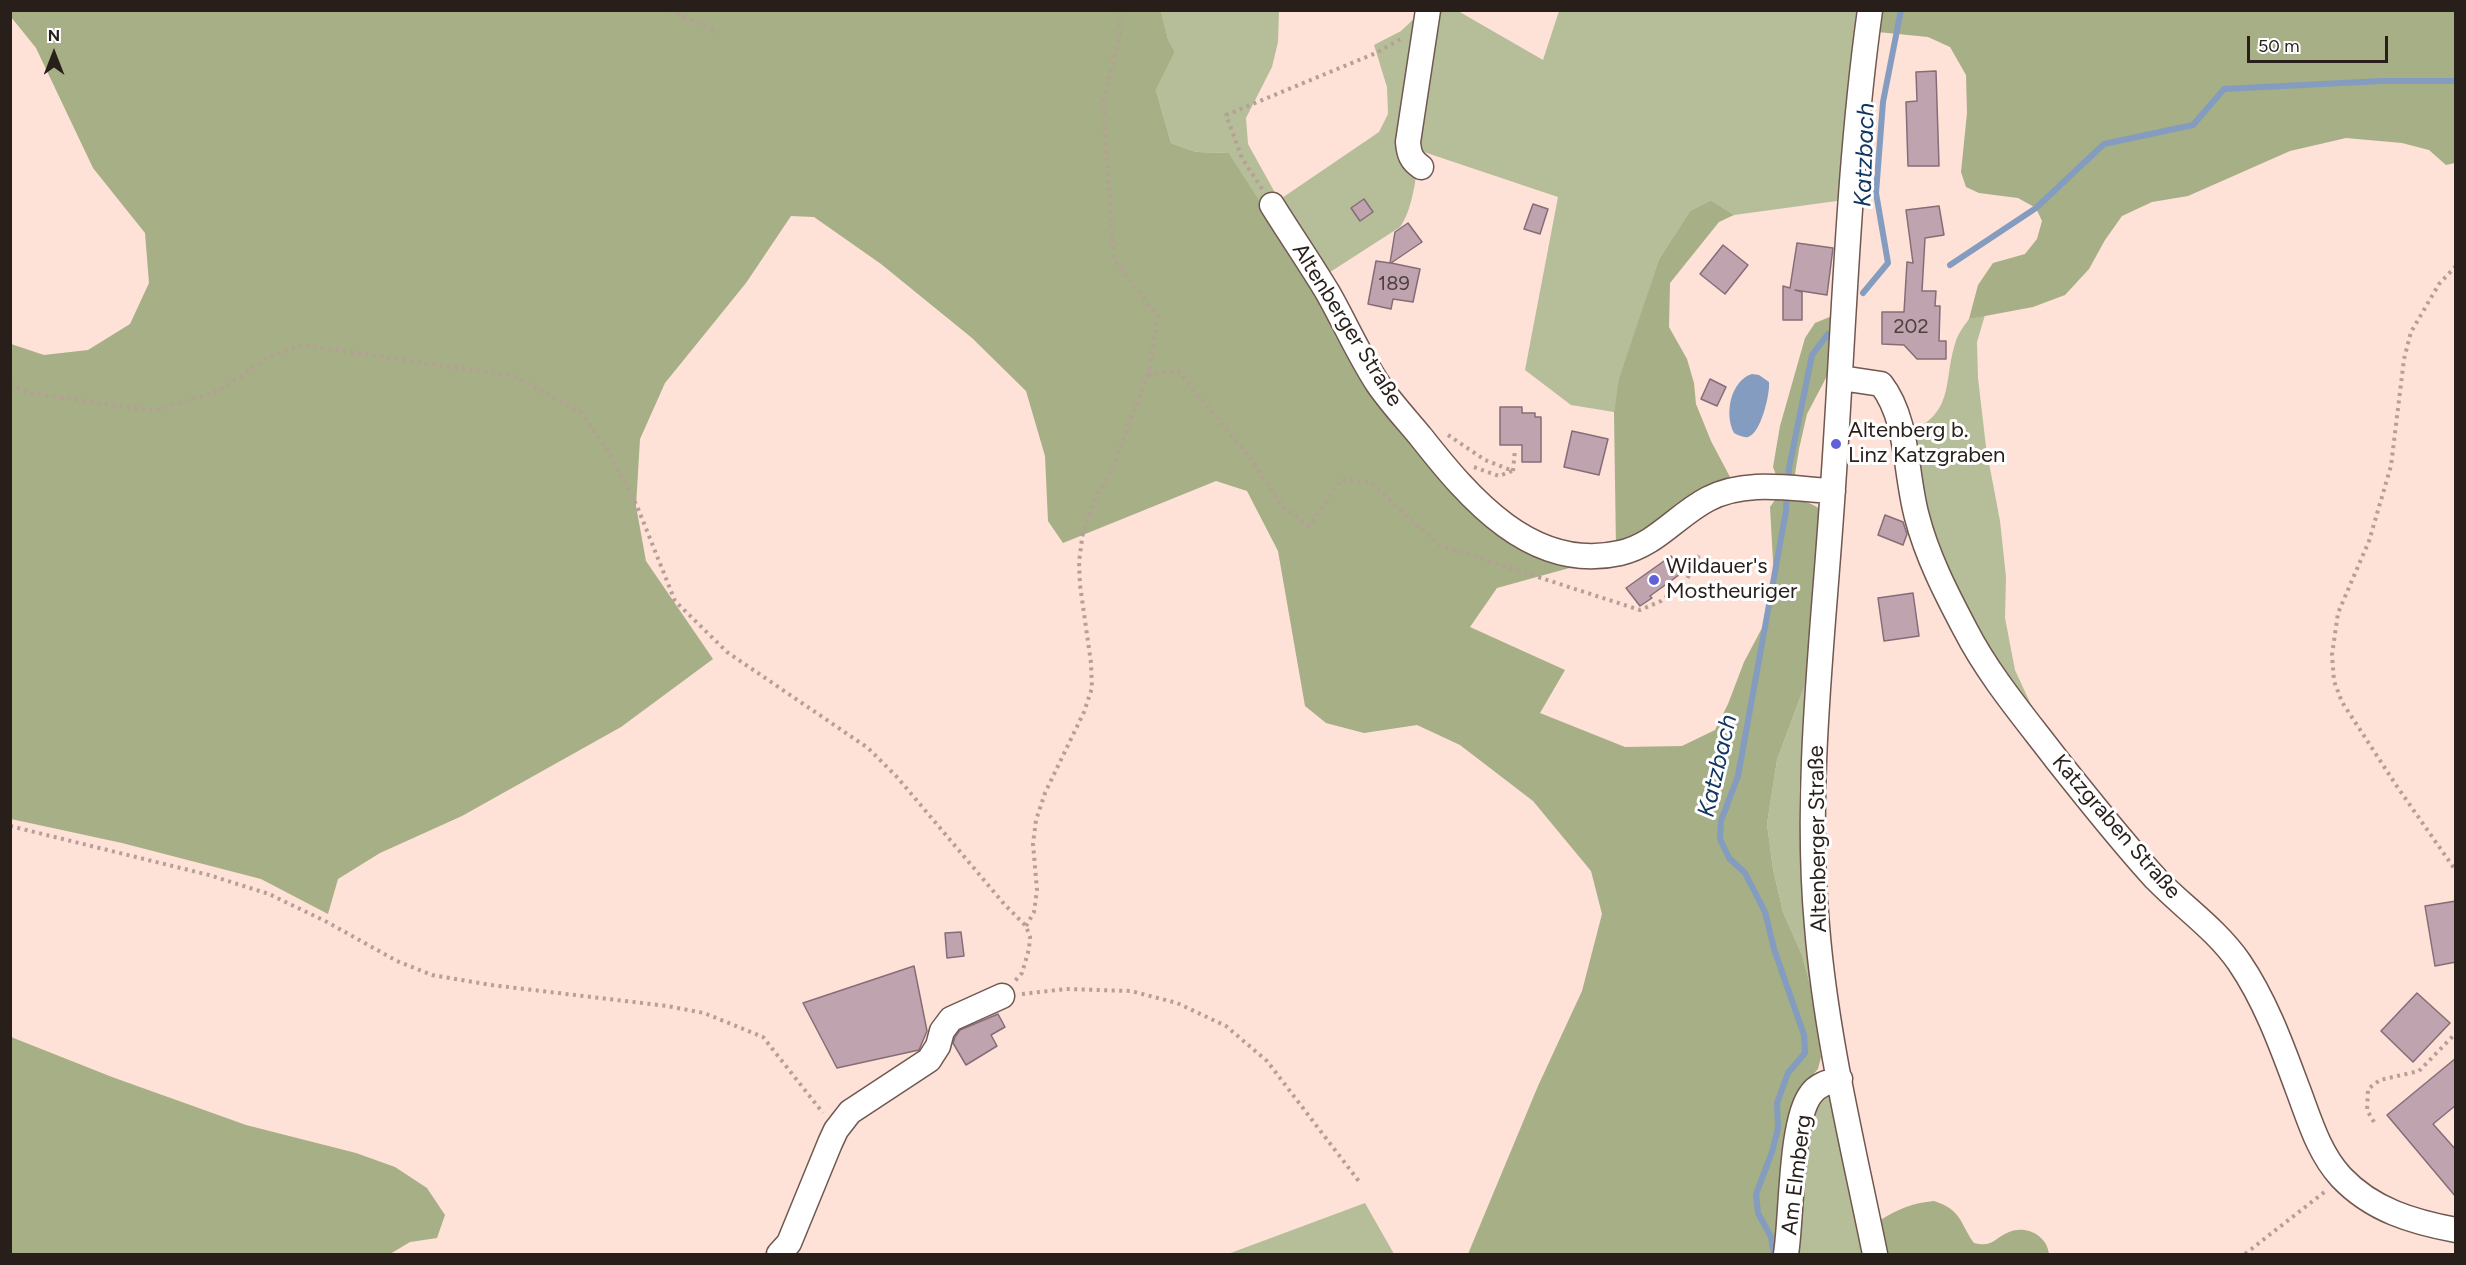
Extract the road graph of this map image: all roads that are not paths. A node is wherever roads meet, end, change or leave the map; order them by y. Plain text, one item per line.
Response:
1 (1870, 10) edge
2 (1428, 12) edge
3 (1421, 167) dead end
4 (1272, 205) road end
5 (1841, 378) junction
6 (1833, 491) junction
7 (1002, 996) road end
8 (1840, 1079) junction
9 (2456, 1230) edge
10 (779, 1254) edge
11 (1786, 1254) edge
12 (1875, 1254) edge

1 - 5 street, Altenberger Straße
2 - 3 street
4 - 6 street, Altenberger Straße
5 - 6 street, Altenberger Straße
5 - 9 street, Katzgraben Straße
6 - 8 street, Altenberger Straße
7 - 10 street
8 - 11 street, Am Elmberg
8 - 12 street, Altenberger Straße

